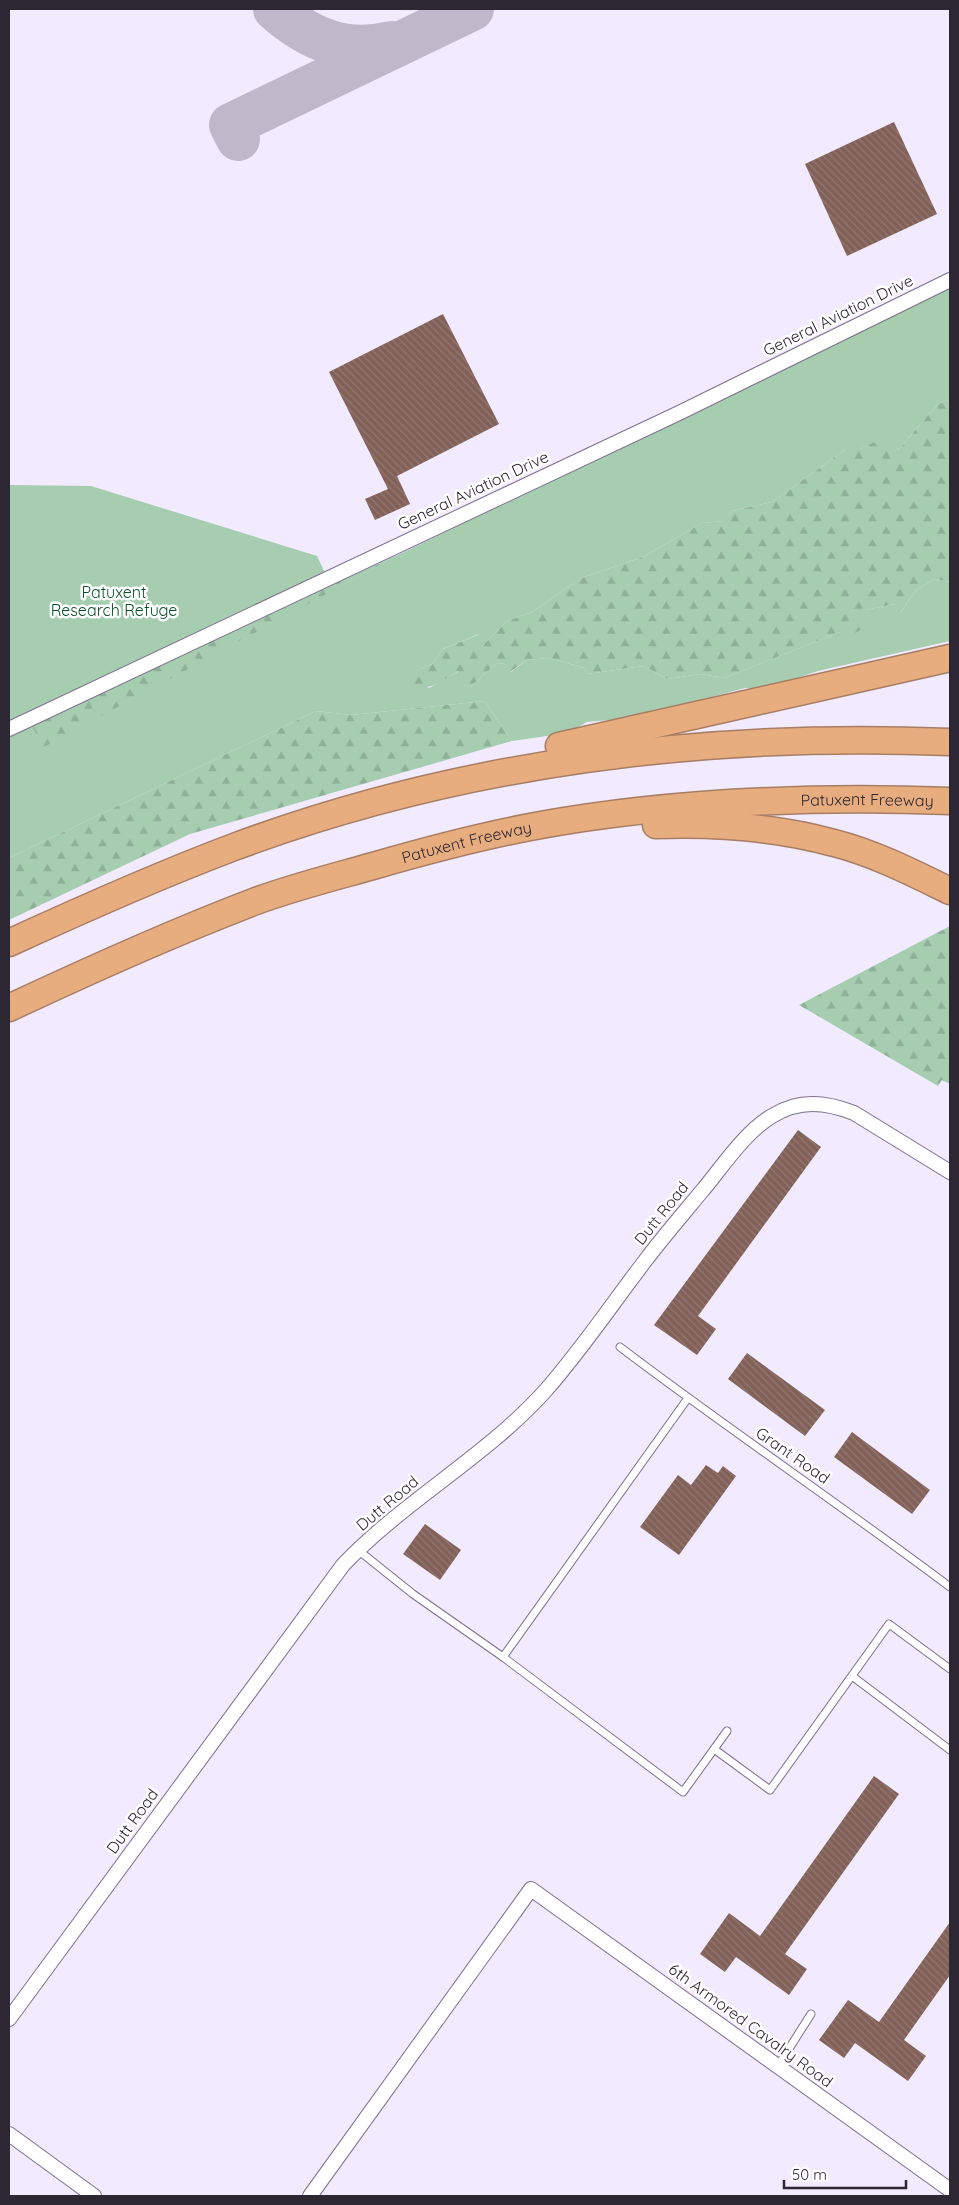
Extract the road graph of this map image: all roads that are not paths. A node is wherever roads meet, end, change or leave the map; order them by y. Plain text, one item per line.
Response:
1 (950, 280) edge
2 (950, 658) edge
3 (9, 729) edge
4 (950, 742) edge
5 (950, 801) edge
6 (314, 820) junction
7 (332, 877) junction
8 (950, 892) edge
9 (9, 943) edge
10 (9, 1008) edge
11 (950, 1172) edge
12 (620, 1347) dead end
13 (688, 1398) junction
14 (358, 1550) junction
15 (950, 1587) edge
16 (503, 1657) junction
17 (950, 1669) edge
18 (852, 1676) junction
19 (727, 1731) dead end
20 (714, 1749) junction
21 (950, 1750) edge
22 (811, 2014) dead end
23 (9, 2019) edge
24 (778, 2066) junction
25 (9, 2134) edge
26 (950, 2190) edge
27 (94, 2196) edge
28 (310, 2196) edge

1 - 3 street, General Aviation Drive
2 - 6 highway
4 - 6 highway
5 - 7 highway, Patuxent Freeway
6 - 9 highway
7 - 8 highway
7 - 10 highway, Patuxent Freeway
11 - 14 street, Dutt Road
12 - 13 lane, Grant Road
13 - 15 lane, Grant Road
13 - 16 lane
14 - 16 lane
14 - 23 street, Dutt Road
16 - 20 lane
17 - 18 lane
18 - 20 lane
18 - 21 lane
19 - 20 lane
22 - 24 lane
24 - 26 street, 6th Armored Cavalry Road
24 - 28 street, 6th Armored Cavalry Road
25 - 27 street

